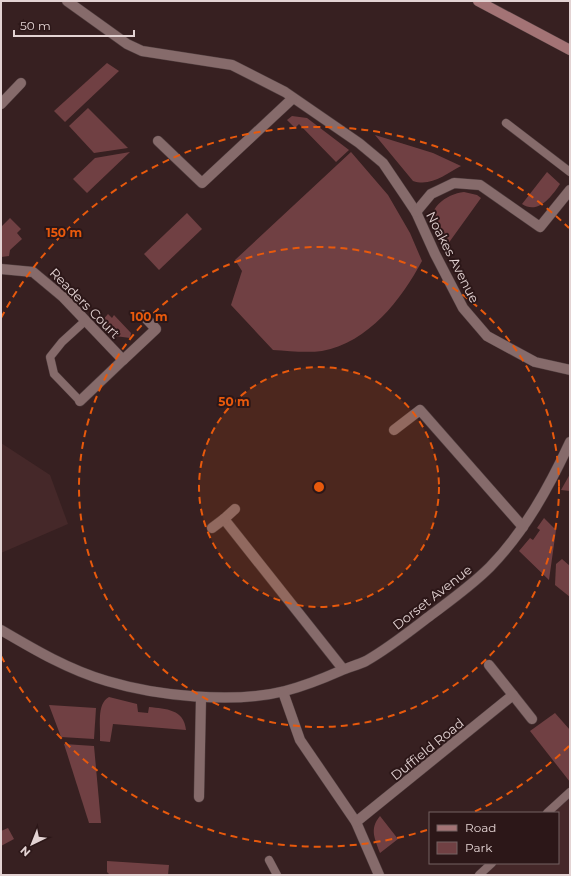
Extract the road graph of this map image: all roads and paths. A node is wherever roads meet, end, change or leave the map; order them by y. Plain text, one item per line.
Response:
1 (67, 1) edge
2 (478, 1) edge
3 (570, 50) edge
4 (21, 83) dead end
5 (292, 99) junction
6 (1, 104) edge
7 (506, 122) dead end
8 (158, 141) dead end
9 (570, 172) edge
10 (570, 190) edge
11 (416, 212) junction
12 (1, 269) edge
13 (142, 315) dead end
14 (86, 321) junction
15 (124, 360) junction
16 (570, 370) edge
17 (80, 401) joint
18 (394, 430) dead end
19 (570, 442) edge
20 (235, 509) dead end
21 (224, 518) junction
22 (524, 527) junction
23 (212, 528) dead end
24 (1, 630) edge
25 (489, 665) dead end
26 (344, 670) junction
27 (283, 692) junction
28 (513, 695) junction
29 (201, 698) junction
30 (532, 719) dead end
31 (570, 792) edge
32 (199, 797) dead end
33 (548, 812) edge
34 (356, 822) junction
35 (269, 860) dead end
36 (491, 864) edge
37 (277, 875) edge
38 (379, 875) edge
39 (479, 875) edge

1 - 5 street, Noakes Avenue
2 - 3 street
4 - 6 street
5 - 8 street
5 - 11 street, Noakes Avenue
7 - 9 lane
10 - 11 street, Noakes Avenue
11 - 16 street, Noakes Avenue
12 - 14 street, Readers Court
13 - 15 street
14 - 15 street, Readers Court
14 - 17 lane
15 - 17 street
18 - 22 street
19 - 22 street, Dorset Avenue
20 - 21 street
21 - 23 street
21 - 26 street
22 - 26 street, Dorset Avenue
24 - 29 street, Dorset Avenue
25 - 28 street
26 - 27 street, Dorset Avenue
27 - 29 street, Dorset Avenue
27 - 34 street
28 - 30 street
28 - 34 street, Duffield Road
29 - 32 street
31 - 33 lane
34 - 38 street
35 - 37 lane
36 - 39 lane

